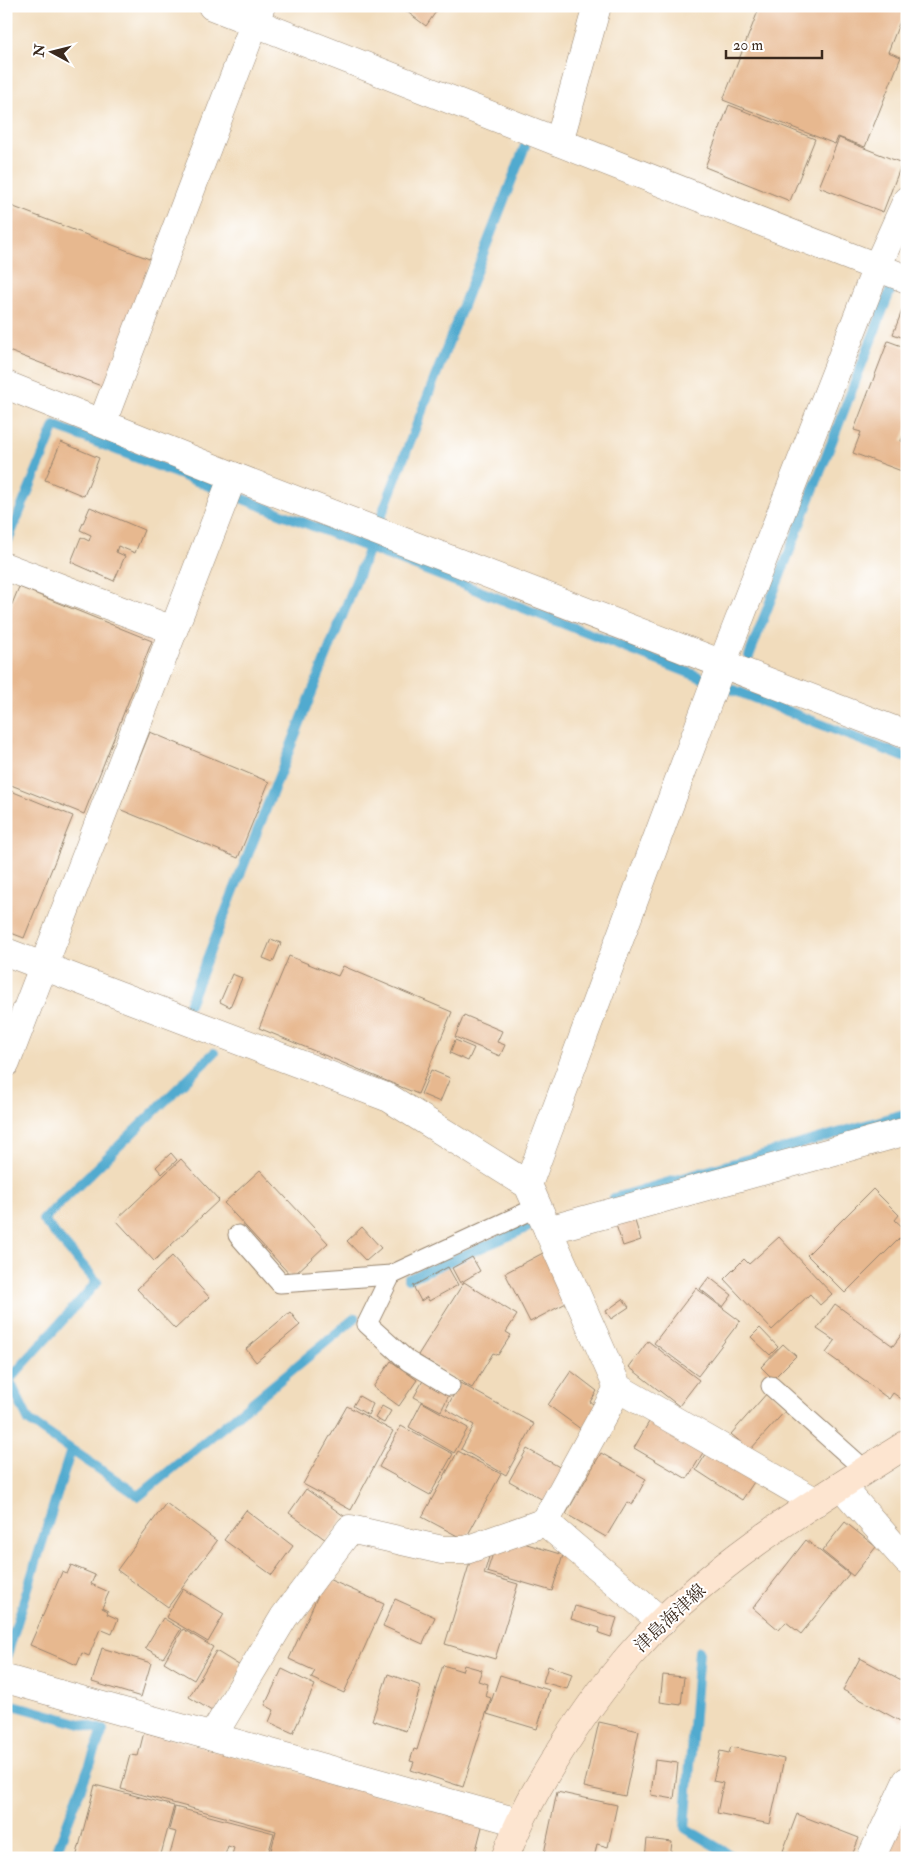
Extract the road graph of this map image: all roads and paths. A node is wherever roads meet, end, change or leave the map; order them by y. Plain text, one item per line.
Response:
1 (212, 6) edge
2 (596, 6) edge
3 (258, 15) edge
4 (558, 142) junction
5 (907, 200) edge
6 (877, 267) junction
7 (907, 278) edge
8 (6, 385) edge
9 (102, 423) junction
10 (233, 476) junction
11 (6, 567) edge
12 (173, 630) junction
13 (722, 664) junction
14 (907, 736) edge
15 (6, 952) edge
16 (44, 967) junction
17 (6, 1063) edge
18 (907, 1131) edge
19 (538, 1207) junction
20 (238, 1235) dead end
21 (391, 1275) junction
22 (450, 1386) dead end
23 (771, 1386) dead end
24 (618, 1388) junction
25 (907, 1444) edge
26 (865, 1470) junction
27 (841, 1486) junction
28 (816, 1502) junction
29 (546, 1522) junction
30 (907, 1561) edge
31 (662, 1622) junction
32 (6, 1679) edge
33 (212, 1737) junction
34 (907, 1782) edge
35 (518, 1822) junction
36 (505, 1858) edge
37 (871, 1858) edge

1 - 3 street
2 - 4 street
3 - 4 street
3 - 9 street
4 - 6 street
5 - 6 street
6 - 7 street
6 - 13 street
8 - 9 street
9 - 10 street
10 - 12 street
10 - 13 street
11 - 12 street
12 - 16 street
13 - 14 street
13 - 19 street
15 - 16 street
16 - 17 street
16 - 19 street
18 - 19 street
19 - 21 lane
19 - 24 street
20 - 21 lane
21 - 22 lane
23 - 26 lane
24 - 28 street
24 - 29 street
25 - 26 main road, 津島海津線
26 - 27 main road, 津島海津線
27 - 28 main road, 津島海津線
27 - 30 street
28 - 31 main road, 津島海津線
29 - 31 street
29 - 33 street
31 - 35 main road, 津島海津線
32 - 33 street
33 - 35 street
34 - 37 street
35 - 36 main road, 津島海津線

